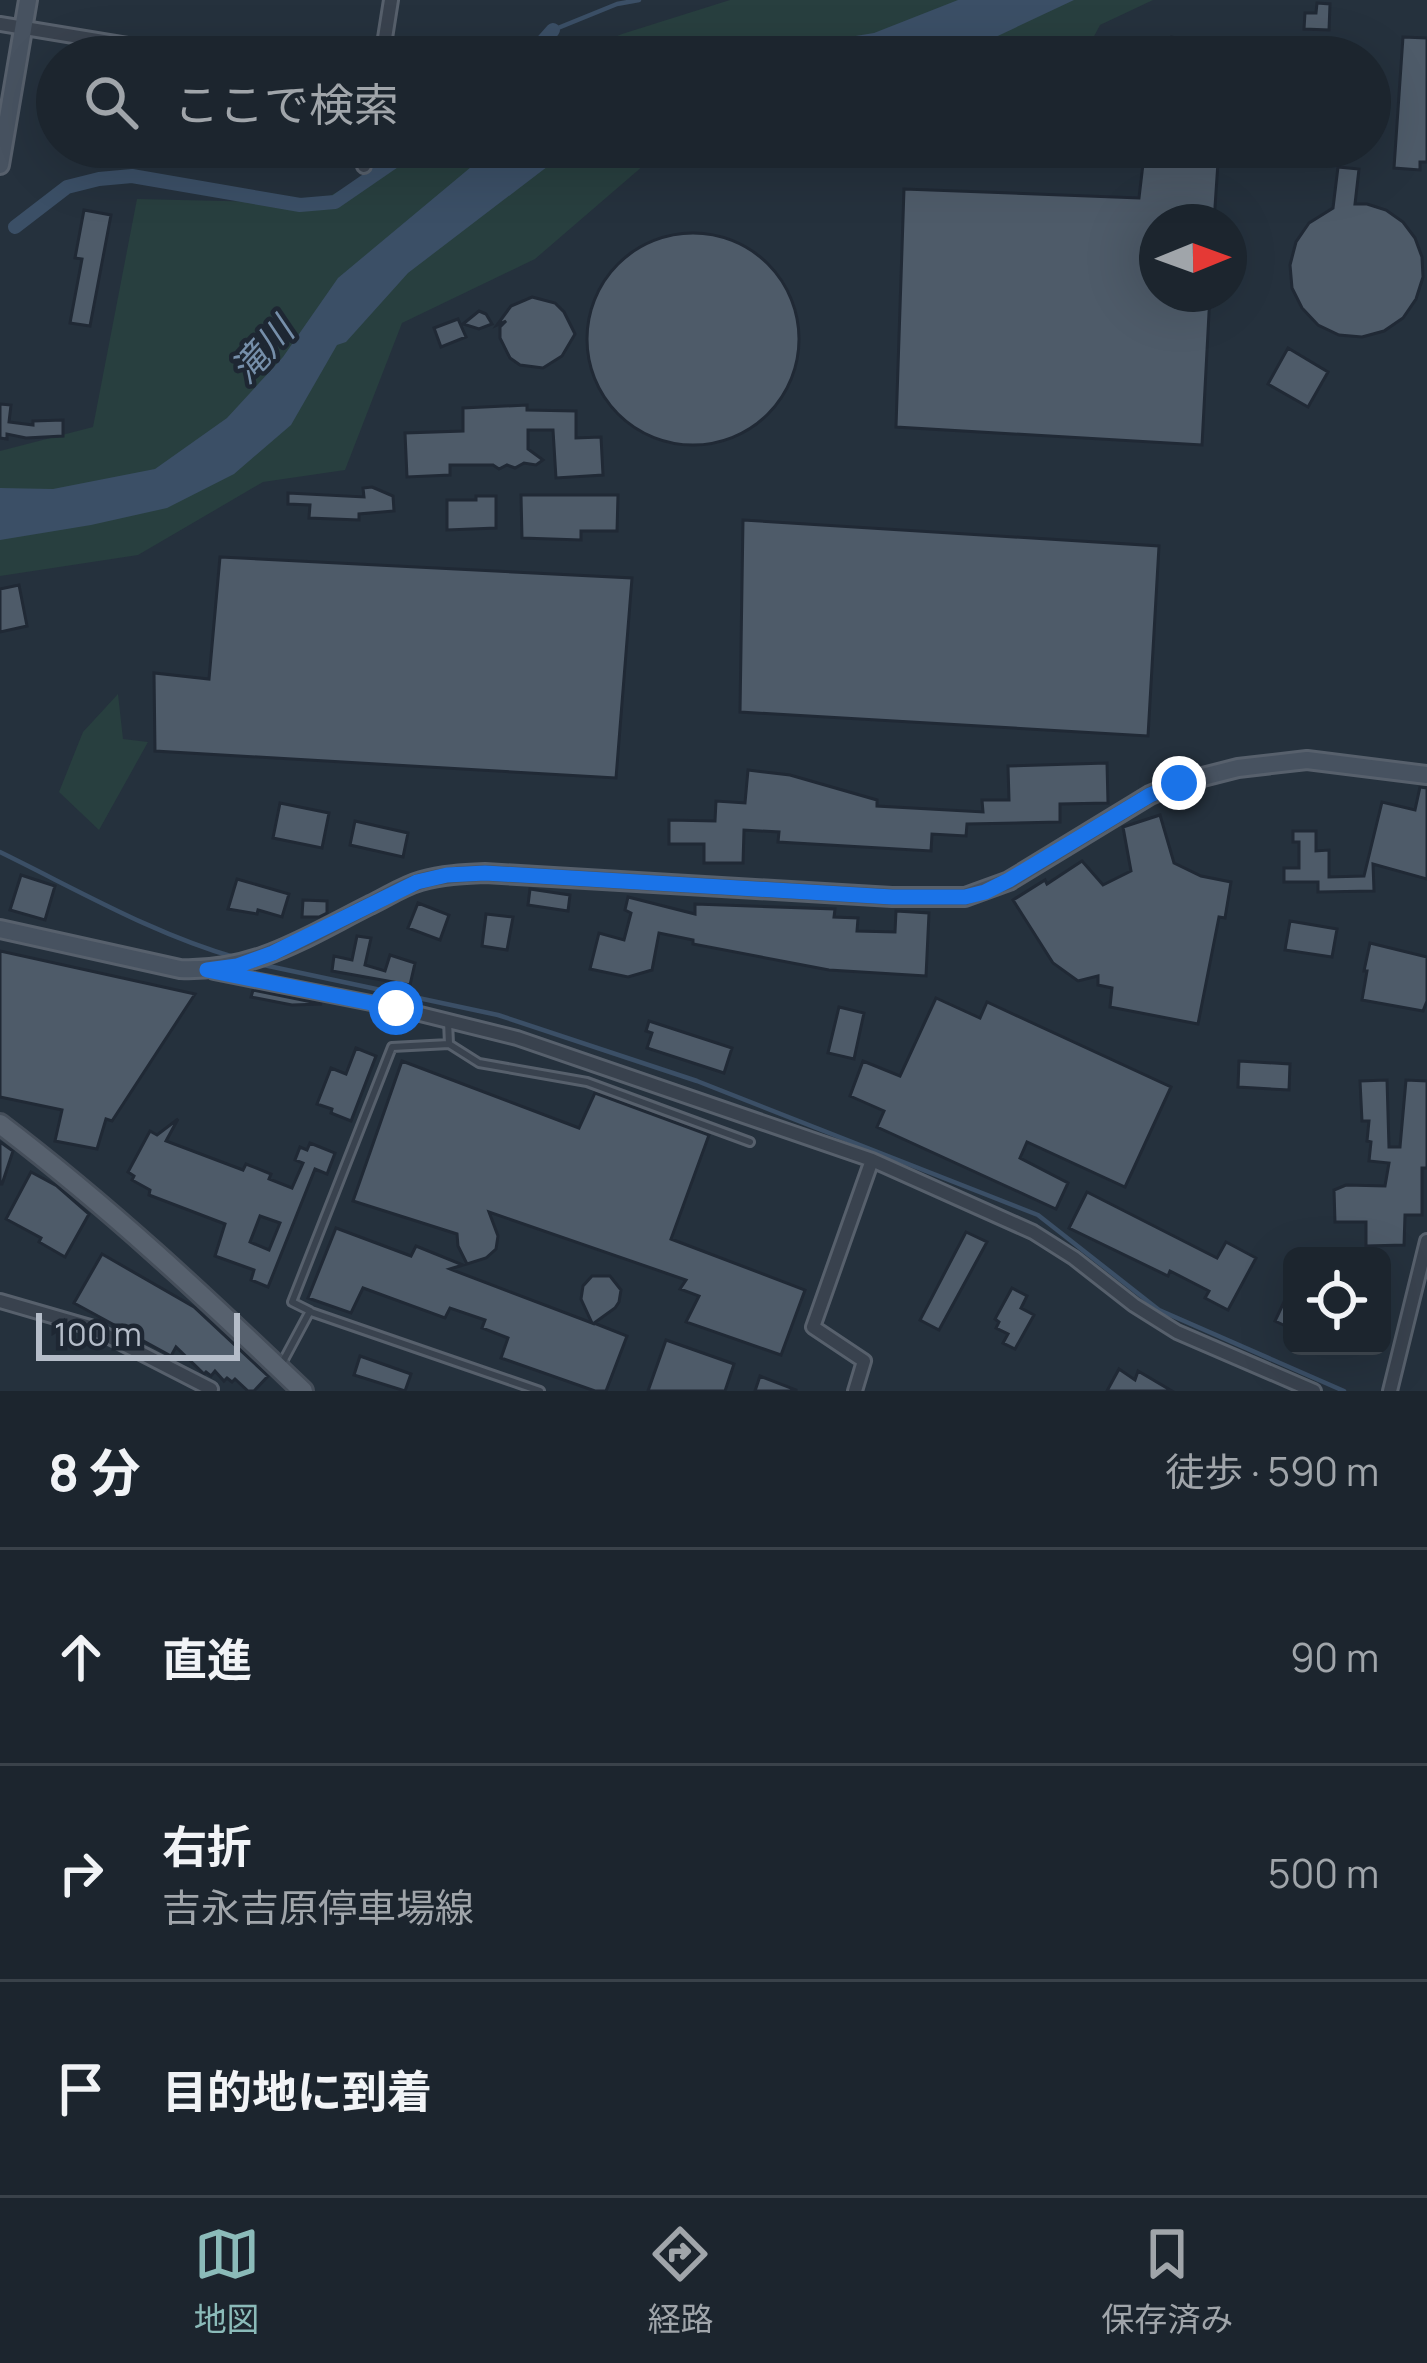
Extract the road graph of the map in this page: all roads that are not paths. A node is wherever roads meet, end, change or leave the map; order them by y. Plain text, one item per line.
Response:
1 (28, 0) edge
2 (391, 0) edge
3 (0, 24) edge
4 (24, 27) junction
5 (77, 36) edge
6 (385, 36) edge
7 (0, 165) edge
8 (1427, 775) edge
9 (0, 929) edge
10 (207, 970) junction
11 (448, 1021) junction
12 (449, 1044) junction
13 (0, 1124) edge
14 (750, 1142) dead end
15 (872, 1160) junction
16 (1427, 1241) edge
17 (0, 1301) edge
18 (310, 1311) junction
19 (288, 1382) edge
20 (213, 1390) edge
21 (540, 1391) edge
22 (855, 1391) edge
23 (1314, 1391) edge
24 (1390, 1391) edge

1 - 4 main road
2 - 6 street
3 - 4 street
4 - 5 street
4 - 7 main road
8 - 10 main road
9 - 10 main road
10 - 11 street
11 - 12 lane
11 - 15 street
12 - 14 lane
12 - 18 lane
13 - 19 main road
15 - 22 street
15 - 23 street
16 - 24 street
17 - 20 street
18 - 19 lane
18 - 21 lane

